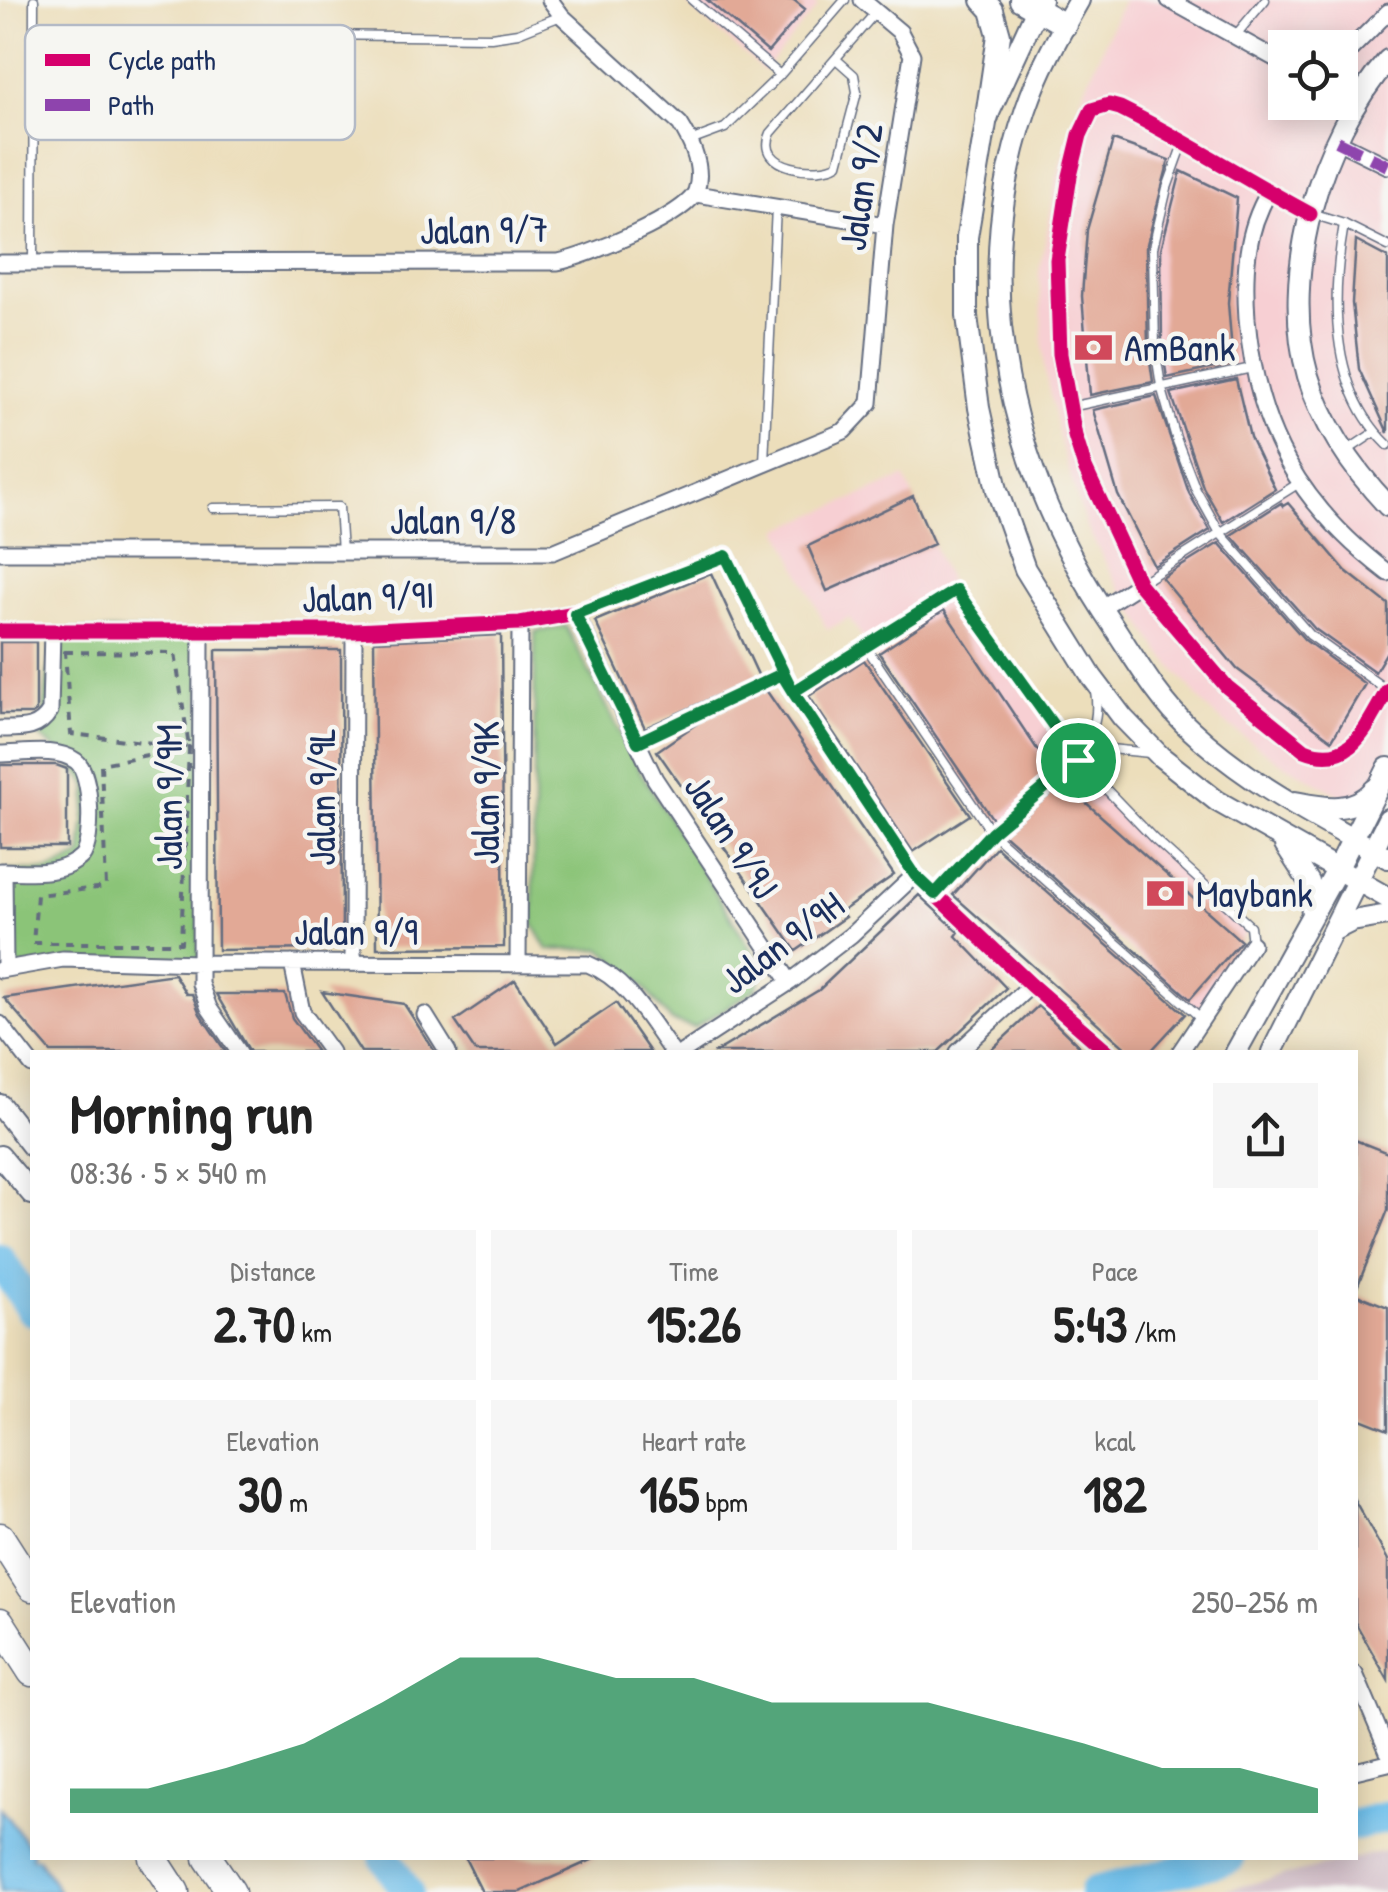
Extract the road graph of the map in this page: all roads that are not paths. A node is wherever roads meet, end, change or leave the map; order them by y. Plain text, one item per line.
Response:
1 (550, 0) edge
2 (692, 0) edge
3 (845, 0) edge
4 (862, 0) edge
5 (984, 0) edge
6 (1079, 0) edge
7 (1169, 0) edge
8 (1265, 0) edge
9 (1032, 3) edge
10 (876, 12) junction
11 (1388, 12) edge
12 (562, 16) junction
13 (1065, 25) junction
14 (355, 35) edge
15 (1235, 36) junction
16 (1358, 42) edge
17 (1268, 54) edge
18 (836, 58) junction
19 (1386, 67) edge
20 (780, 75) junction
21 (1358, 89) edge
22 (987, 116) junction
23 (1342, 120) edge
24 (34, 140) edge
25 (1184, 140) junction
26 (690, 141) junction
27 (1337, 142) junction
28 (1388, 166) edge
29 (1269, 192) junction
30 (696, 194) junction
31 (776, 207) junction
32 (1310, 214) junction
33 (885, 224) junction
34 (1344, 224) junction
35 (1388, 246) edge
36 (0, 264) edge
37 (33, 264) junction
38 (1252, 368) junction
39 (1162, 386) junction
40 (870, 403) joint
41 (1069, 407) junction
42 (1375, 432) junction
43 (1388, 444) edge
44 (1344, 453) junction
45 (764, 464) junction
46 (1300, 482) junction
47 (1388, 506) edge
48 (213, 508) dead end
49 (1220, 533) junction
50 (0, 552) edge
51 (342, 552) junction
52 (1388, 574) edge
53 (1139, 584) junction
54 (1101, 608) junction
55 (575, 614) junction
56 (520, 624) junction
57 (0, 631) edge
58 (52, 631) junction
59 (201, 631) junction
60 (354, 631) junction
61 (866, 647) junction
62 (782, 674) junction
63 (1092, 677) junction
64 (1388, 690) edge
65 (793, 692) junction
66 (0, 729) edge
67 (638, 742) junction
68 (0, 754) edge
69 (1160, 756) junction
70 (1078, 760) junction
71 (1384, 776) edge
72 (1279, 798) junction
73 (1388, 819) edge
74 (992, 832) junction
75 (1353, 838) junction
76 (1280, 839) junction
77 (1381, 854) edge
78 (1337, 870) junction
79 (2, 871) edge
80 (915, 875) junction
81 (1359, 882) junction
82 (935, 894) junction
83 (1388, 898) edge
84 (1388, 915) edge
85 (1312, 916) junction
86 (2, 918) edge
87 (1336, 929) junction
88 (1252, 944) joint
89 (200, 963) junction
90 (292, 963) junction
91 (354, 963) junction
92 (518, 964) junction
93 (3, 969) edge
94 (790, 982) junction
95 (1032, 985) junction
96 (425, 1015) dead end
97 (1202, 1019) junction
98 (1254, 1022) junction
99 (0, 1024) edge
100 (1276, 1046) edge
101 (238, 1050) edge
102 (330, 1050) edge
103 (447, 1050) edge
104 (671, 1050) edge
105 (686, 1050) edge
106 (960, 1050) edge
107 (1106, 1050) edge
108 (1181, 1050) edge
109 (1237, 1050) edge
110 (30, 1062) edge
111 (0, 1105) edge
112 (30, 1143) edge
113 (0, 1156) edge
114 (30, 1192) edge
115 (0, 1537) edge
116 (30, 1584) edge
117 (0, 1622) edge
118 (30, 1669) edge
119 (1358, 1681) edge
120 (1388, 1752) edge
121 (1388, 1762) edge
122 (1358, 1770) edge
123 (153, 1860) edge
124 (209, 1860) edge
125 (175, 1892) edge
126 (231, 1892) edge

1 - 12 street
2 - 20 lane
3 - 20 lane
4 - 10 street, Jalan 9/2
5 - 22 main road
6 - 13 main road
7 - 15 street
8 - 15 lane
9 - 13 main road
9 - 22 main road
10 - 18 lane
10 - 33 street, Jalan 9/2
11 - 16 street
12 - 14 lane
12 - 26 street
13 - 54 main road
15 - 17 street
18 - 18 lane
19 - 21 main road
20 - 26 lane
22 - 63 main road
23 - 27 main road
24 - 37 lane
25 - 29 street
25 - 39 lane
25 - 41 street
26 - 30 street
27 - 28 street
27 - 32 main road
29 - 32 street
29 - 38 street
30 - 31 street
30 - 37 street, Jalan 9/7
31 - 33 street
31 - 45 lane
32 - 34 lane
32 - 44 main road
33 - 40 street, Jalan 9/2
34 - 35 lane
34 - 42 lane
36 - 37 street, Jalan 9/7
38 - 39 lane
38 - 46 street
39 - 41 lane
39 - 49 lane
40 - 45 street, Jalan 9/8
41 - 53 street
42 - 43 lane
42 - 44 lane
44 - 47 main road
45 - 51 street, Jalan 9/8
46 - 49 lane
46 - 52 street
48 - 51 lane
49 - 53 lane
49 - 64 lane
50 - 51 street, Jalan 9/8
53 - 54 street
53 - 64 street
54 - 72 main road
55 - 56 street, Jalan 9/9I
55 - 62 street, Jalan 9/9I
55 - 67 street, Jalan 9/9J
56 - 60 street, Jalan 9/9I
56 - 92 street, Jalan 9/9K
57 - 58 street, Jalan 9/9I
58 - 59 street, Jalan 9/9I
58 - 66 street
59 - 60 street, Jalan 9/9I
59 - 89 street, Jalan 9/9M
60 - 91 street, Jalan 9/9L
61 - 65 lane
61 - 70 lane
61 - 74 lane
62 - 65 street
62 - 67 lane
63 - 69 main road
63 - 70 lane
65 - 80 street
67 - 94 street, Jalan 9/9J
68 - 79 street
69 - 70 lane
69 - 76 main road
70 - 74 lane
70 - 88 lane
71 - 72 main road
71 - 75 main road
72 - 75 main road
73 - 77 main road
74 - 82 lane
74 - 97 lane
75 - 77 main road
75 - 78 main road
76 - 78 main road
76 - 85 main road
77 - 81 main road
78 - 81 main road
78 - 85 main road
79 - 86 street
80 - 82 street
80 - 94 street, Jalan 9/9H
81 - 83 main road
81 - 87 main road
82 - 95 street
84 - 87 main road
85 - 98 main road
86 - 93 street
87 - 100 main road
88 - 97 street
89 - 90 street, Jalan 9/9
89 - 93 street, Jalan 9/9
89 - 101 street, Jalan 9/9M
90 - 91 street, Jalan 9/9
90 - 102 street
91 - 92 street, Jalan 9/9
92 - 104 street, Jalan 9/9
94 - 105 street, Jalan 9/9H
95 - 106 street
95 - 107 street
96 - 103 street
97 - 108 street
98 - 100 lane
98 - 109 main road
99 - 110 street
111 - 112 main road
113 - 114 main road
115 - 116 highway
117 - 118 highway
119 - 120 street
121 - 122 street
123 - 125 highway
124 - 126 highway

